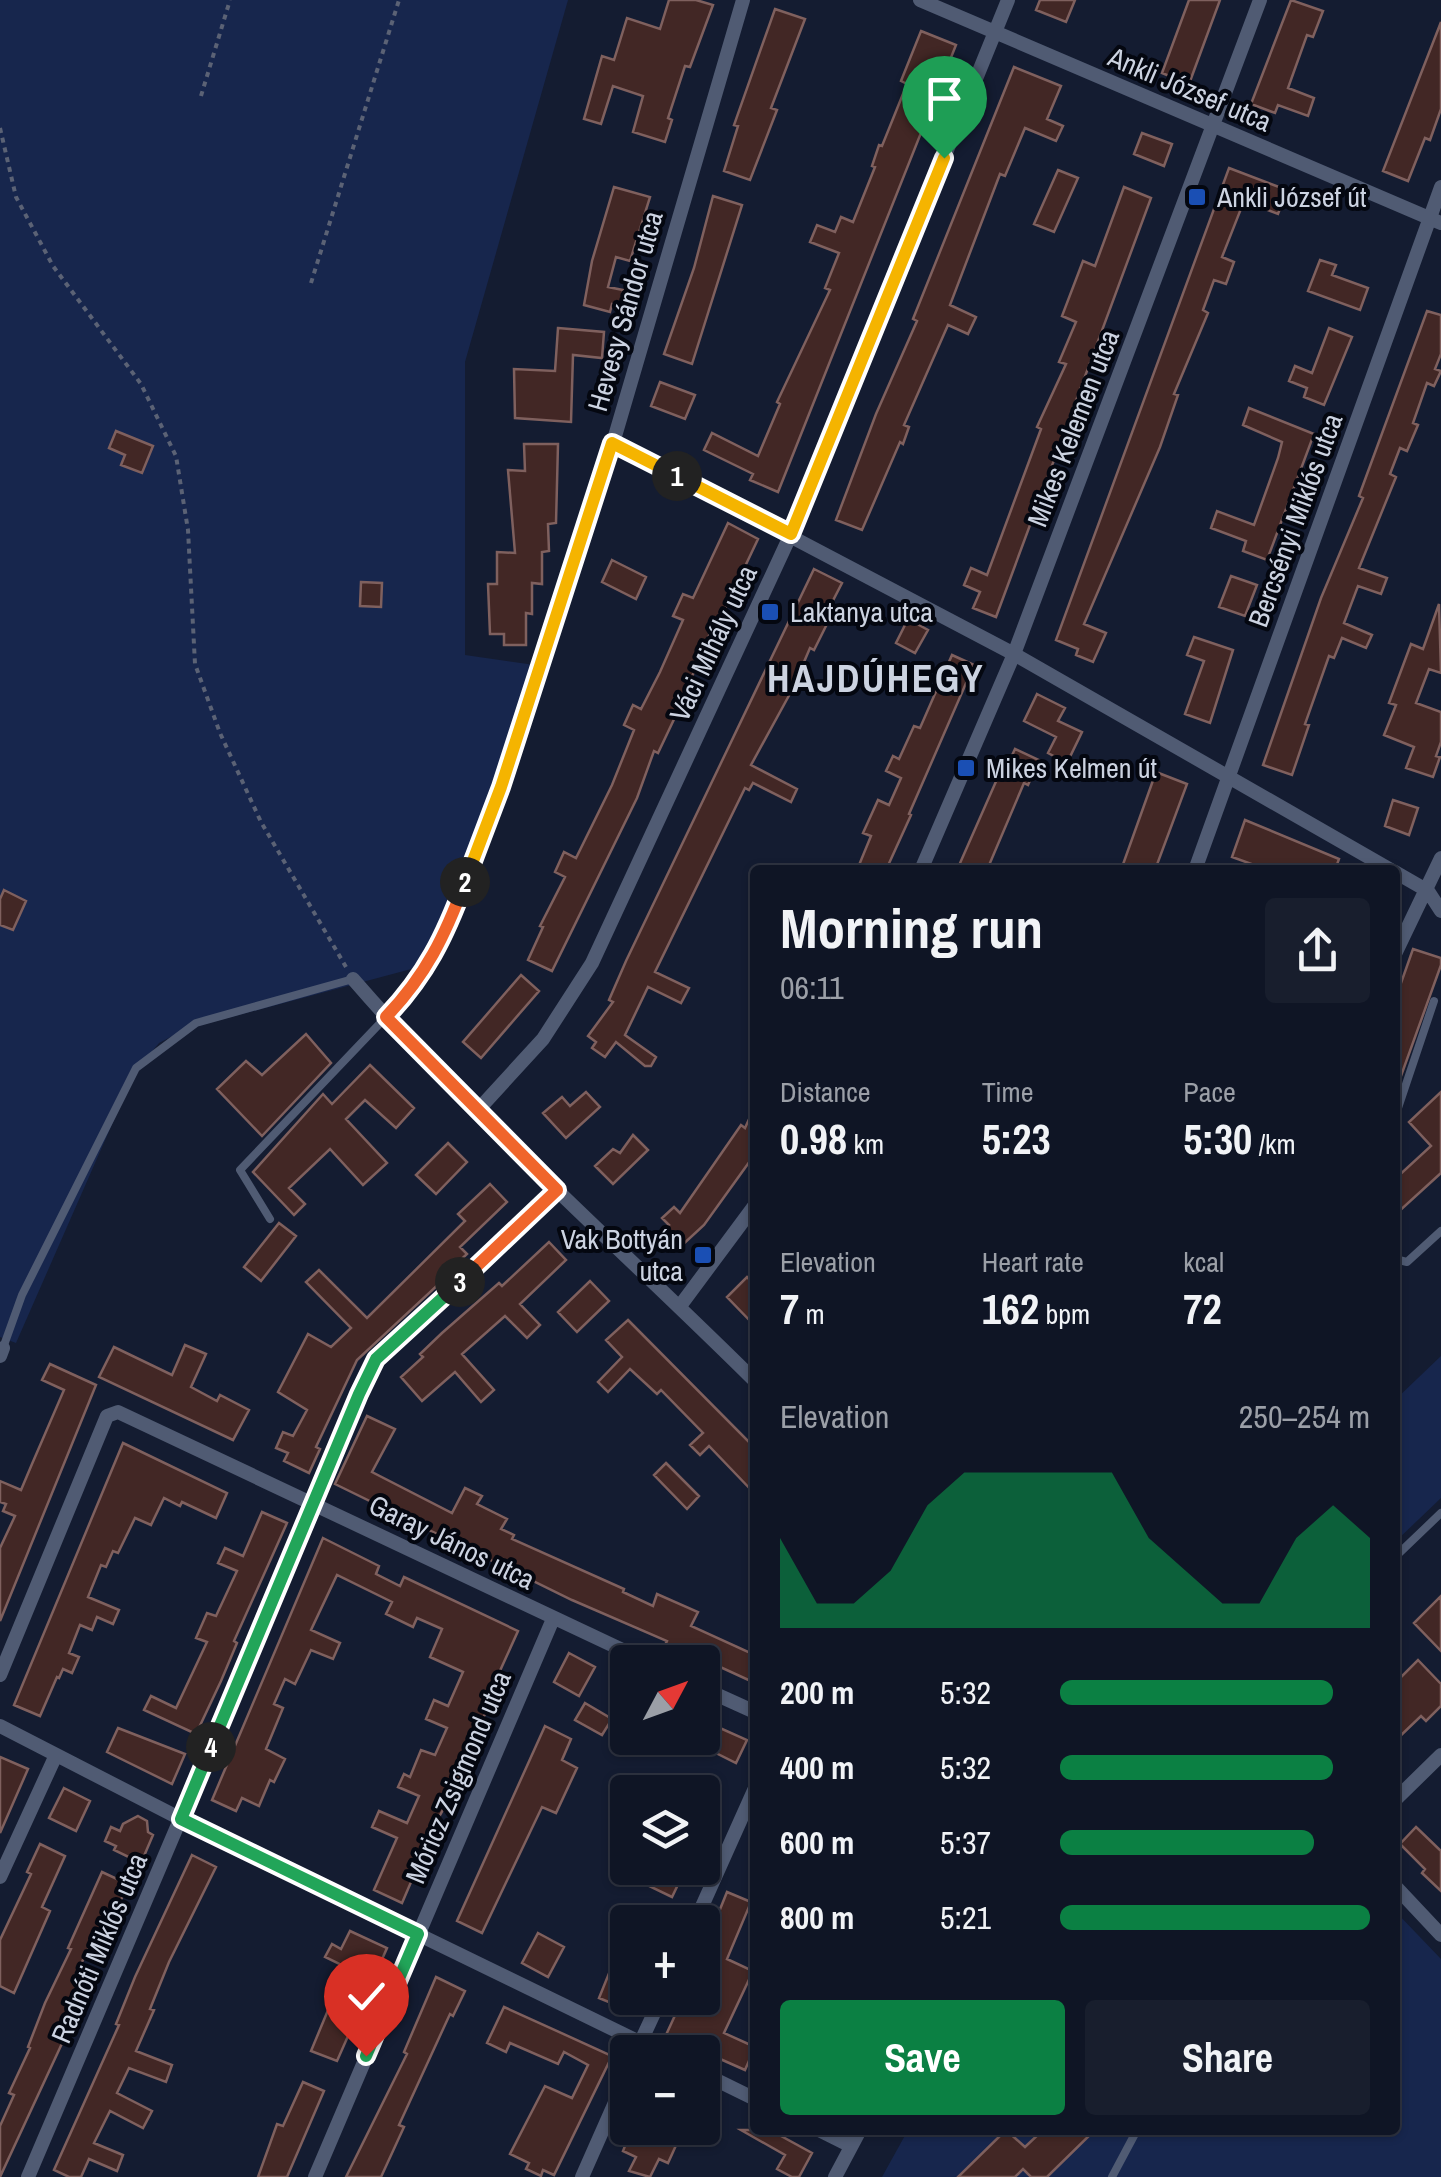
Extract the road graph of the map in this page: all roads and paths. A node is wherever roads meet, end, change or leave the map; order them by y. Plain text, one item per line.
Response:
1 (230, 0) edge
2 (399, 0) edge
3 (743, 0) edge
4 (920, 0) edge
5 (1008, 0) edge
6 (1260, 0) edge
7 (995, 32) junction
8 (201, 96) dead end
9 (1214, 127) junction
10 (0, 128) edge
11 (1441, 187) edge
12 (1436, 221) edge
13 (311, 283) dead end
14 (612, 443) junction
15 (791, 534) junction
16 (1014, 654) junction
17 (1229, 778) junction
18 (1441, 858) edge
19 (923, 865) edge
20 (1197, 865) edge
21 (1382, 865) edge
22 (1400, 875) edge
23 (1428, 891) junction
24 (1441, 911) edge
25 (1400, 944) edge
26 (353, 979) junction
27 (1434, 1001) dead end
28 (386, 1017) junction
29 (1400, 1102) edge
30 (478, 1110) junction
31 (557, 1190) junction
32 (750, 1212) edge
33 (270, 1218) dead end
34 (1441, 1232) edge
35 (1400, 1260) edge
36 (680, 1306) junction
37 (2, 1352) edge
38 (750, 1376) edge
39 (315, 1502) junction
40 (1441, 1513) edge
41 (1400, 1552) edge
42 (554, 1619) junction
43 (611, 1645) edge
44 (0, 1675) edge
45 (720, 1696) edge
46 (750, 1710) edge
47 (0, 1726) edge
48 (1441, 1754) edge
49 (56, 1756) junction
50 (1400, 1795) edge
51 (750, 1799) edge
52 (181, 1819) junction
53 (0, 1877) edge
54 (1400, 1891) edge
55 (703, 1905) edge
56 (418, 1934) junction
57 (1441, 1935) edge
58 (613, 2035) edge
59 (720, 2082) edge
60 (750, 2097) edge
61 (610, 2114) edge
62 (828, 2135) edge
63 (857, 2135) edge
64 (1134, 2135) edge
65 (851, 2146) junction
66 (28, 2177) edge
67 (315, 2177) edge
68 (582, 2177) edge
69 (835, 2177) edge
70 (1112, 2177) edge

1 - 8 path
2 - 13 path
3 - 14 street, Hevesy Sándor utca
4 - 7 street, Ankli József utca
5 - 7 street, Váci Mihály utca
6 - 9 street, Mikes Kelemen utca
7 - 9 street, Ankli József utca
7 - 15 street, Váci Mihály utca
9 - 12 street, Ankli József utca
9 - 16 street, Mikes Kelemen utca
10 - 26 path
11 - 12 street, Bercsényi Miklós utca
12 - 17 street, Bercsényi Miklós utca
14 - 15 street
14 - 28 street, Hevesy Sándor utca
15 - 16 street
15 - 30 street, Váci Mihály utca
16 - 17 street
16 - 19 street, Mikes Kelemen utca
17 - 20 street, Bercsényi Miklós utca
17 - 21 street
18 - 23 street
22 - 23 street
23 - 24 street
23 - 25 street
26 - 28 street
26 - 37 lane
27 - 29 lane
28 - 30 street
28 - 33 lane
30 - 31 street
31 - 36 street
31 - 39 street, Radnóti Miklós utca
32 - 36 street
34 - 35 lane
36 - 38 street
39 - 42 street, Garay János utca
39 - 44 street, Garay János utca
39 - 52 street, Radnóti Miklós utca
40 - 41 lane
42 - 43 street, Garay János utca
42 - 56 street, Móricz Zsigmond utca
45 - 46 street
47 - 49 street
48 - 50 street
49 - 52 street
49 - 53 street
51 - 55 street
52 - 56 street
52 - 66 street, Radnóti Miklós utca
54 - 57 street
56 - 58 street
56 - 67 street, Móricz Zsigmond utca
59 - 60 street
61 - 68 street
62 - 65 street
63 - 65 street
64 - 70 lane
65 - 69 street

